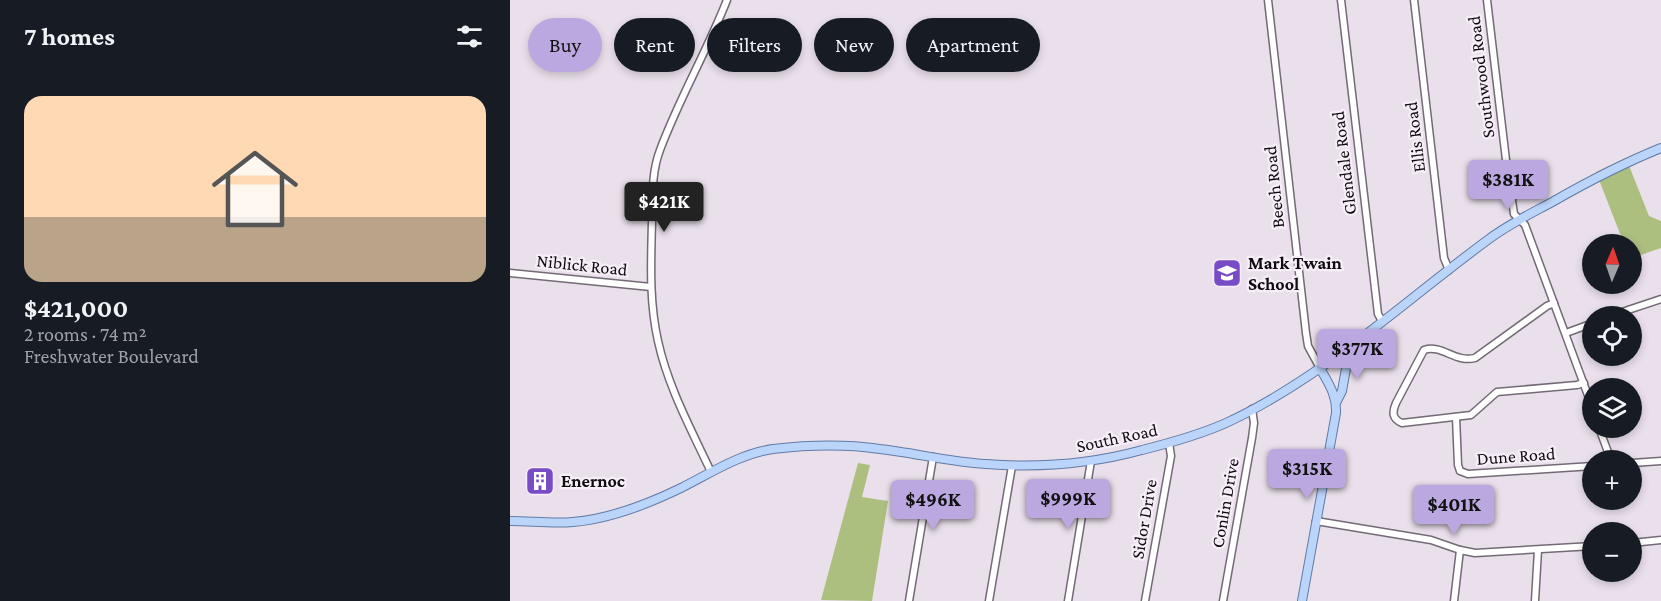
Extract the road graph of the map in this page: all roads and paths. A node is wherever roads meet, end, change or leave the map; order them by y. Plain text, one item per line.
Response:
1 (727, 0) edge
2 (1268, 0) edge
3 (1341, 0) edge
4 (1414, 0) edge
5 (1487, 0) edge
6 (1661, 148) edge
7 (1520, 219) junction
8 (1449, 270) junction
9 (510, 273) edge
10 (651, 287) junction
11 (1661, 299) edge
12 (1554, 303) junction
13 (1640, 306) edge
14 (1382, 321) junction
15 (1582, 327) edge
16 (1566, 333) junction
17 (1350, 346) junction
18 (1320, 368) junction
19 (1582, 378) edge
20 (1582, 384) edge
21 (1336, 403) junction
22 (1252, 409) junction
23 (1456, 417) junction
24 (1169, 443) junction
25 (933, 457) junction
26 (1091, 461) junction
27 (1661, 461) edge
28 (1642, 462) edge
29 (1012, 466) junction
30 (1582, 467) edge
31 (711, 471) junction
32 (510, 521) edge
33 (1316, 521) junction
34 (1661, 540) edge
35 (1642, 542) edge
36 (1582, 547) edge
37 (1460, 550) junction
38 (1538, 550) junction
39 (909, 601) edge
40 (988, 601) edge
41 (1068, 601) edge
42 (1145, 601) edge
43 (1224, 601) edge
44 (1302, 601) edge
45 (1454, 601) edge
46 (1535, 601) edge

1 - 10 street
2 - 18 street, Beech Road
3 - 14 street, Glendale Road
4 - 8 street, Ellis Road
5 - 7 street, Southwood Road
6 - 7 main road, South Road
7 - 8 main road, South Road
7 - 12 street, Southwood Road
8 - 14 main road, South Road
9 - 10 street, Niblick Road
10 - 31 street
11 - 13 street
12 - 16 street, Southwood Road
12 - 23 street
14 - 17 main road, South Road
15 - 16 street
16 - 19 street, Southwood Road
17 - 18 main road, South Road
17 - 21 main road
18 - 21 main road
18 - 22 main road, South Road
20 - 23 street
21 - 33 main road
22 - 24 main road, South Road
22 - 43 street, Conlin Drive
23 - 30 street, Dune Road
24 - 26 main road, South Road
24 - 42 street, Sidor Drive
25 - 29 main road, South Road
25 - 31 main road, South Road
25 - 39 street
26 - 29 main road, South Road
26 - 41 street
27 - 28 street
29 - 40 street
31 - 32 main road, South Road
33 - 37 street
33 - 44 main road
34 - 35 street
36 - 38 street
37 - 38 street
37 - 45 street
38 - 46 street

